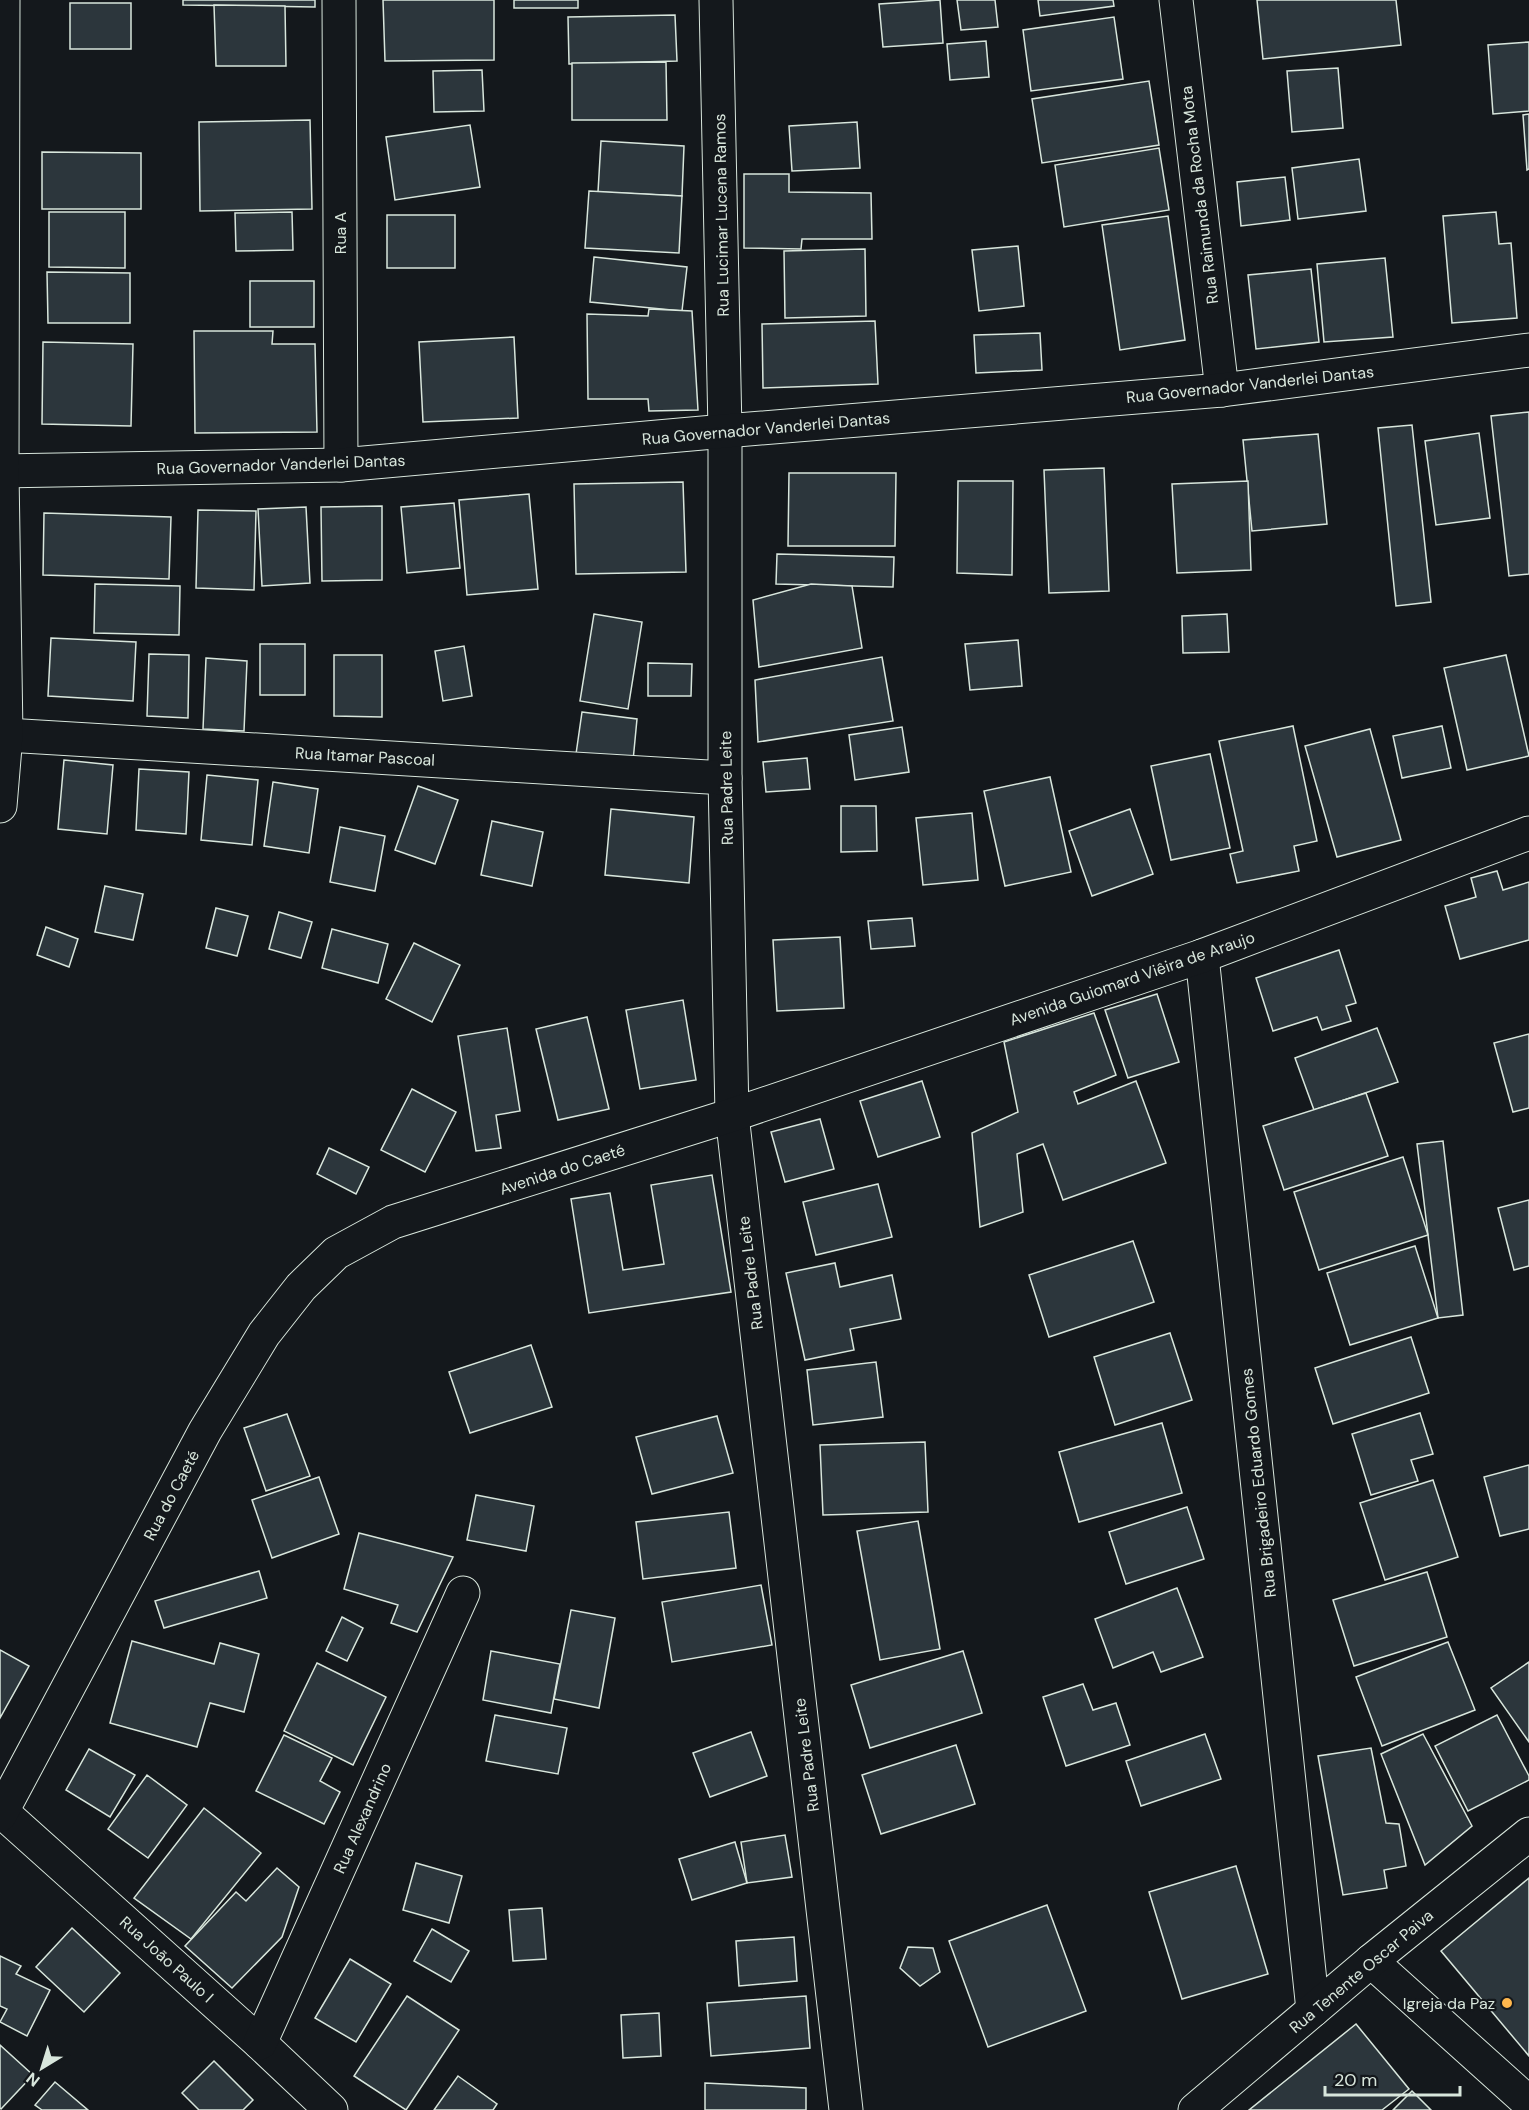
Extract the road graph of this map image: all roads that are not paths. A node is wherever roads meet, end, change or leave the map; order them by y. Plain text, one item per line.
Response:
1 (3, 0) edge
2 (339, 0) edge
3 (716, 0) edge
4 (1176, 0) edge
5 (1529, 350) edge
6 (1222, 390) junction
7 (725, 431) junction
8 (341, 465) junction
9 (1, 471) edge
10 (6, 735) junction
11 (725, 778) junction
12 (0, 806) edge
13 (1529, 833) edge
14 (1202, 956) junction
15 (732, 1115) junction
16 (393, 1222) joint
17 (463, 1593) dead end
18 (1, 1812) edge
19 (1529, 1834) edge
20 (1371, 1961) junction
21 (1314, 2010) junction
22 (260, 2043) junction
23 (1529, 2103) edge
24 (331, 2110) edge
25 (846, 2110) edge
26 (1195, 2110) edge

1 - 9 street
2 - 8 street, Rua A
3 - 7 street, Rua Lucimar Lucena Ramos
4 - 6 street, Rua Raimunda da Rocha Mota
5 - 6 street, Rua Governador Vanderlei Dantas
6 - 7 street, Rua Governador Vanderlei Dantas
7 - 8 street, Rua Governador Vanderlei Dantas
7 - 11 street, Rua Padre Leite
8 - 9 street, Rua Governador Vanderlei Dantas
9 - 10 street
10 - 11 street, Rua Itamar Pascoal
10 - 12 street
11 - 15 street, Rua Padre Leite
13 - 14 street, Avenida Guiomard Viêira de Araujo
14 - 15 street, Avenida Guiomard Viêira de Araujo
14 - 21 street, Rua Brigadeiro Eduardo Gomes
15 - 16 street, Avenida do Caeté
15 - 25 street, Rua Padre Leite
16 - 18 street, Rua do Caeté
17 - 22 street, Rua Alexandrino
18 - 22 street, Rua João Paulo I
19 - 20 street, Rua Tenente Oscar Paiva
20 - 21 street, Rua Tenente Oscar Paiva
20 - 23 street
21 - 26 street, Rua Tenente Oscar Paiva
22 - 24 street, Rua João Paulo I

